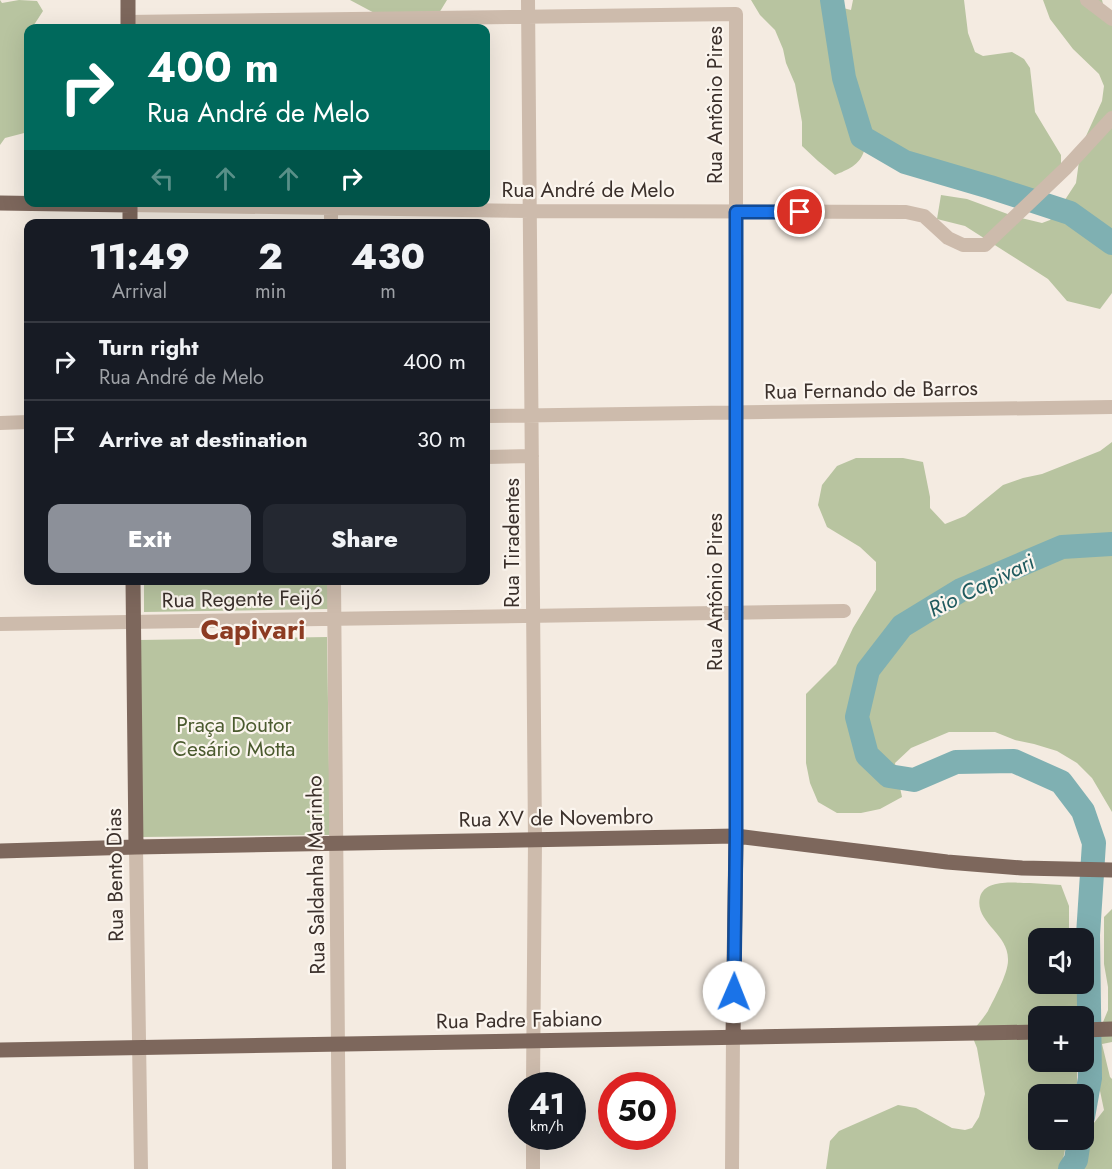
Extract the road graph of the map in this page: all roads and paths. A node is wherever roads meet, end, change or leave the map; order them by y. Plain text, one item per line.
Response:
1 (128, 0) edge
2 (528, 0) edge
3 (1087, 0) edge
4 (529, 17) junction
5 (1112, 19) edge
6 (128, 24) edge
7 (329, 24) edge
8 (1112, 118) edge
9 (0, 203) edge
10 (24, 203) edge
11 (397, 207) edge
12 (530, 211) junction
13 (736, 212) junction
14 (1112, 407) edge
15 (736, 413) junction
16 (532, 415) junction
17 (490, 416) edge
18 (24, 422) edge
19 (0, 423) edge
20 (532, 456) junction
21 (490, 457) edge
22 (133, 585) edge
23 (334, 585) edge
24 (844, 610) dead end
25 (736, 612) junction
26 (533, 616) junction
27 (334, 619) junction
28 (134, 621) junction
29 (0, 624) edge
30 (736, 836) junction
31 (535, 840) junction
32 (336, 843) junction
33 (136, 847) junction
34 (0, 851) edge
35 (1112, 870) edge
36 (1112, 1029) edge
37 (1094, 1030) edge
38 (1028, 1032) edge
39 (733, 1037) junction
40 (534, 1040) junction
41 (338, 1044) junction
42 (139, 1047) junction
43 (0, 1050) edge
44 (533, 1072) edge
45 (533, 1150) edge
46 (141, 1169) edge
47 (339, 1169) edge
48 (533, 1169) edge
49 (732, 1169) edge

1 - 6 main road
2 - 4 street, Rua Tiradentes
3 - 5 street
4 - 7 street
4 - 12 street, Rua Tiradentes
4 - 13 street, Rua Antônio Pires
8 - 13 street, Rua André de Melo
9 - 10 main road, Rua André de Melo
11 - 12 street, Rua André de Melo
12 - 13 street, Rua André de Melo
12 - 16 street, Rua Tiradentes
13 - 15 street, Rua Antônio Pires
14 - 15 street, Rua Fernando de Barros
15 - 16 street, Rua Fernando de Barros
15 - 25 street, Rua Antônio Pires
16 - 17 street, Rua Fernando de Barros
16 - 20 street, Rua Tiradentes
18 - 19 street
20 - 21 street
20 - 26 street, Rua Tiradentes
22 - 28 main road, Rua Bento Dias
23 - 27 street, Rua Saldanha Marinho
24 - 25 street, Rua Regente Feijó
25 - 26 street, Rua Regente Feijó
25 - 30 street, Rua Antônio Pires
26 - 27 street, Rua Regente Feijó
26 - 31 street, Rua Tiradentes
27 - 28 street, Rua Regente Feijó
27 - 32 street, Rua Saldanha Marinho
28 - 29 street, Rua Regente Feijó
28 - 33 main road, Rua Bento Dias
30 - 31 main road, Rua XV de Novembro
30 - 35 main road, Rua XV de Novembro
30 - 39 main road, Rua Antônio Pires
31 - 32 main road, Rua XV de Novembro
31 - 40 street, Rua Tiradentes
32 - 33 main road, Rua XV de Novembro
32 - 41 street, Rua Saldanha Marinho
33 - 34 main road, Rua XV de Novembro
33 - 42 street, Rua Bento Dias
36 - 37 main road
38 - 39 main road, Rua Padre Fabiano
39 - 40 main road, Rua Padre Fabiano
39 - 49 street, Rua Antônio Pires
40 - 41 main road, Rua Padre Fabiano
40 - 44 street, Rua Tiradentes
41 - 42 main road, Rua Padre Fabiano
41 - 47 street, Rua Saldanha Marinho
42 - 43 main road, Rua Padre Fabiano
42 - 46 street, Rua Bento Dias
45 - 48 street

